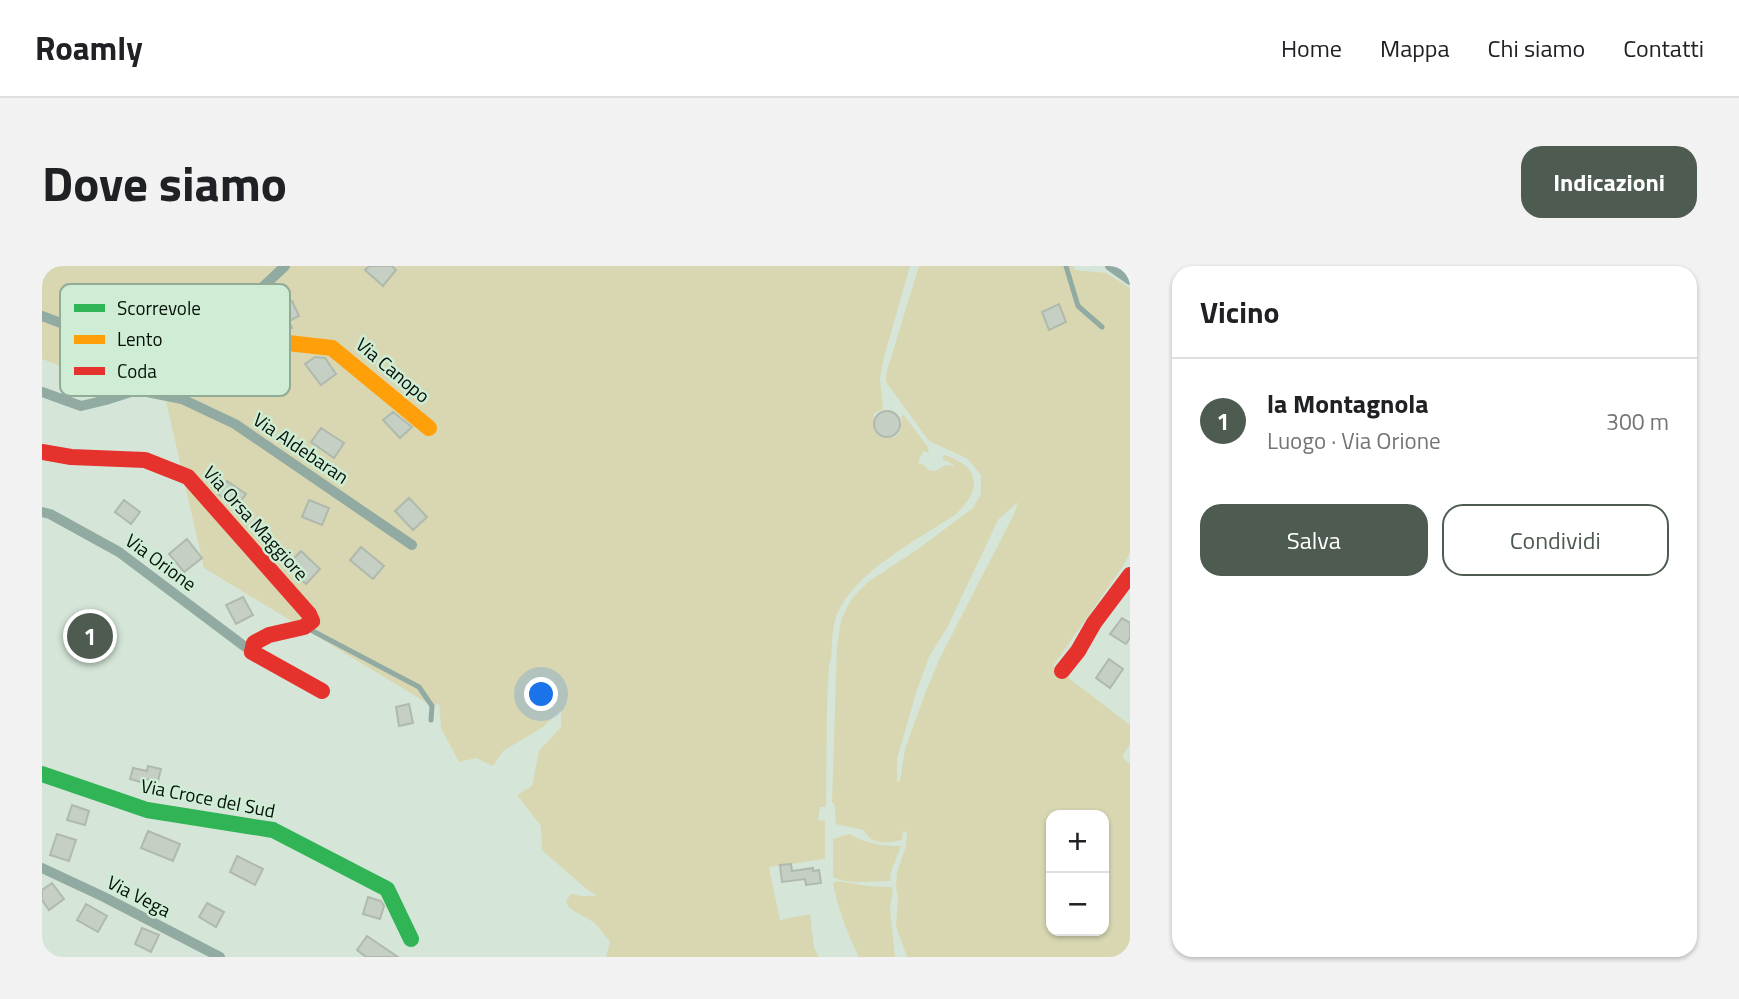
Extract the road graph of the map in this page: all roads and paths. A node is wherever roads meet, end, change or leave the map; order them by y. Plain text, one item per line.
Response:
1 (285, 266) edge
2 (1066, 266) edge
3 (1110, 266) edge
4 (1130, 280) edge
5 (266, 284) edge
6 (42, 316) edge
7 (60, 323) edge
8 (1102, 327) dead end
9 (290, 343) edge
10 (42, 392) edge
11 (118, 396) edge
12 (167, 396) edge
13 (429, 428) dead end
14 (42, 452) edge
15 (42, 512) edge
16 (412, 545) dead end
17 (1130, 575) edge
18 (306, 620) junction
19 (253, 652) junction
20 (1062, 671) dead end
21 (322, 691) dead end
22 (431, 720) dead end
23 (42, 774) edge
24 (42, 869) edge
25 (411, 939) dead end
26 (220, 957) edge

1 - 5 street
2 - 8 lane
3 - 4 street
6 - 7 street
9 - 13 street, Via Canopo
10 - 11 street, Via Aldebaran
12 - 16 street, Via Aldebaran
14 - 18 street, Via Orsa Maggiore
15 - 19 street, Via Orione
17 - 20 street
18 - 19 street
18 - 22 lane
19 - 21 street
23 - 25 street, Via Croce del Sud
24 - 26 street, Via Vega

